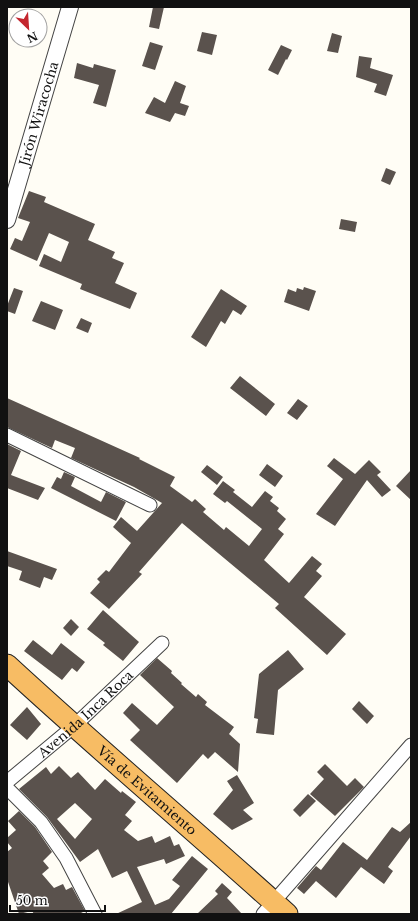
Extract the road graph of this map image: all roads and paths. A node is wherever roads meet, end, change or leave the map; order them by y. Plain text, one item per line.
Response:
1 (70, 7) edge
2 (7, 220) edge
3 (7, 435) edge
4 (150, 505) dead end
5 (162, 643) dead end
6 (7, 665) edge
7 (73, 727) junction
8 (411, 745) edge
9 (7, 782) edge
10 (7, 788) edge
11 (275, 910) edge
12 (95, 914) edge

1 - 2 street, Jirón Wiracocha
3 - 4 street
5 - 7 street, Avenida Inca Roca
6 - 7 highway, Vía de Evitamiento
7 - 9 street, Avenida Inca Roca
7 - 11 highway, Vía de Evitamiento
8 - 11 street
10 - 12 street

